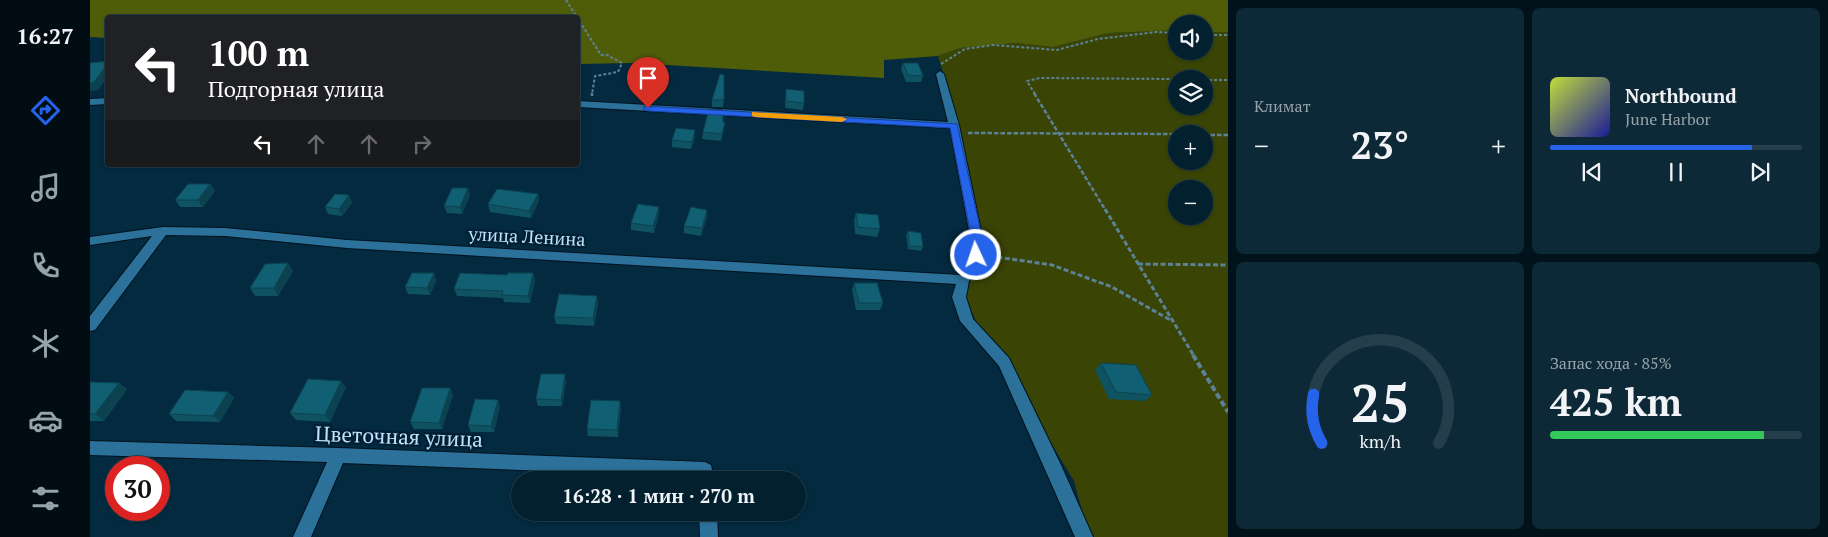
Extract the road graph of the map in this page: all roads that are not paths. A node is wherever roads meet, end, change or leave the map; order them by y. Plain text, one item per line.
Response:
1 (940, 74) road end
2 (105, 101) edge
3 (90, 102) edge
4 (580, 104) edge
5 (954, 128) junction
6 (163, 231) junction
7 (90, 241) edge
8 (963, 280) junction
9 (90, 326) edge
10 (90, 448) edge
11 (338, 455) junction
12 (632, 471) edge
13 (708, 521) edge
14 (302, 537) edge
15 (709, 537) edge
16 (1084, 537) edge

1 - 5 street
2 - 3 street
4 - 5 street
5 - 8 street
6 - 7 street, улица Ленина
6 - 8 street, улица Ленина
6 - 9 street
8 - 16 street
10 - 11 street, Цветочная улица
11 - 12 street, Цветочная улица
11 - 14 street
13 - 15 street

